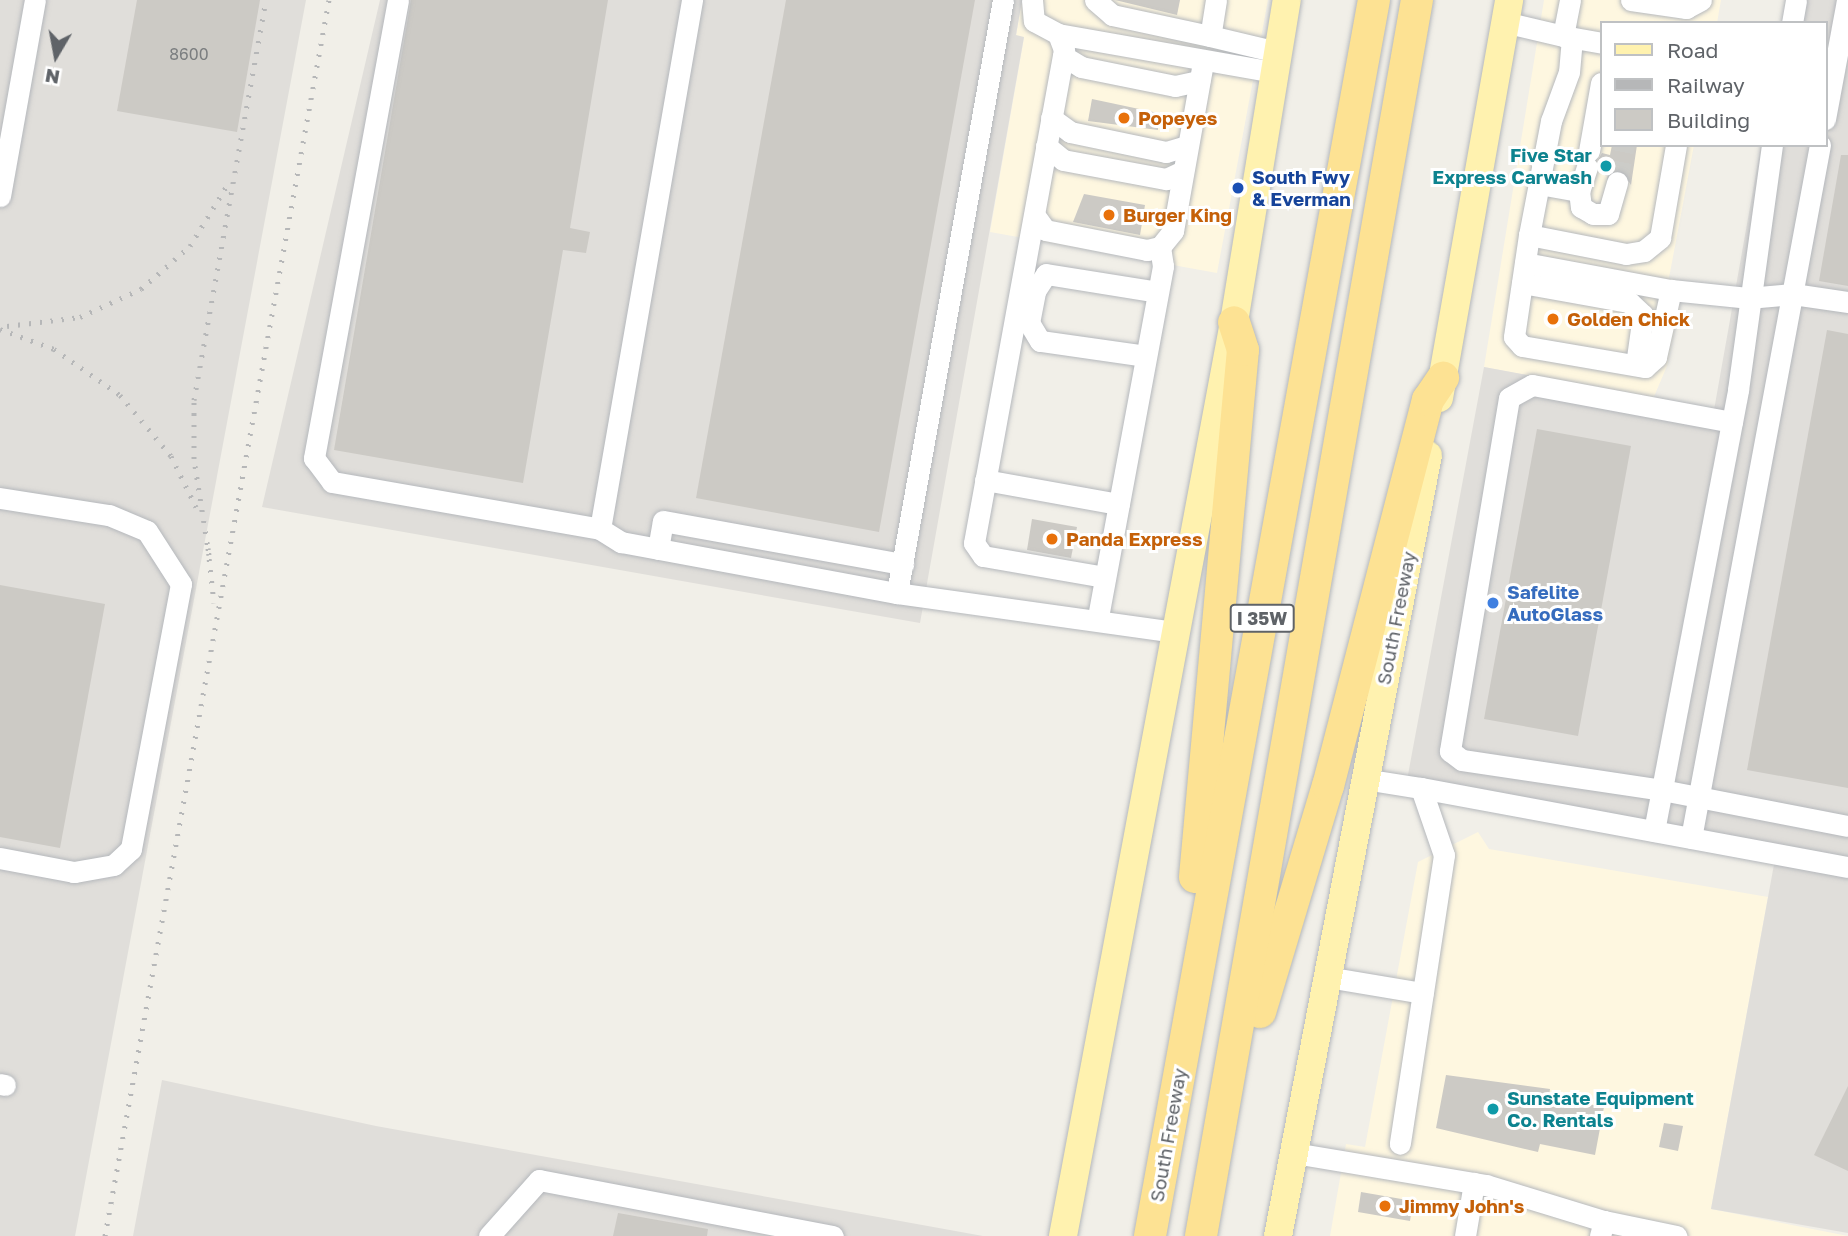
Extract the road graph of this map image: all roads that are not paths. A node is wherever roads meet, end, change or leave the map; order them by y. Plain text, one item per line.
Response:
1 (35, 0) edge
2 (398, 0) edge
3 (692, 0) edge
4 (1003, 0) edge
5 (1032, 0) edge
6 (1096, 0) edge
7 (1216, 0) edge
8 (1286, 0) edge
9 (1374, 0) edge
10 (1417, 0) edge
11 (1570, 0) edge
12 (1631, 0) edge
13 (1701, 0) edge
14 (1796, 0) edge
15 (1847, 0) edge
16 (1506, 11) edge
17 (1792, 21) edge
18 (1058, 34) junction
19 (1210, 36) junction
20 (1568, 37) junction
21 (1600, 43) edge
22 (1063, 56) junction
23 (1276, 62) junction
24 (1201, 71) junction
25 (1600, 89) edge
26 (1827, 107) edge
27 (1051, 118) junction
28 (1046, 146) junction
29 (1187, 146) junction
30 (1676, 147) edge
31 (1772, 147) edge
32 (1820, 147) edge
33 (1183, 171) junction
34 (1617, 182) tunnel mouth
35 (1539, 184) junction
36 (1578, 191) junction
37 (0, 196) edge
38 (1035, 216) junction
39 (1529, 235) junction
40 (1160, 247) junction
41 (1524, 273) junction
42 (1036, 277) junction
43 (1671, 290) junction
44 (1158, 292) junction
45 (1793, 294) junction
46 (1748, 298) junction
47 (1848, 302) edge
48 (1234, 322) junction
49 (1146, 356) junction
50 (1636, 365) junction
51 (1443, 378) junction
52 (1732, 422) junction
53 (985, 480) junction
54 (0, 498) edge
55 (1119, 504) junction
56 (600, 529) junction
57 (659, 549) junction
58 (903, 564) junction
59 (1105, 577) junction
60 (897, 593) junction
61 (1098, 617) junction
62 (1174, 632) junction
63 (1364, 779) junction
64 (1421, 788) junction
65 (1662, 790) junction
66 (1699, 797) junction
67 (1848, 826) edge
68 (1654, 831) junction
69 (1691, 838) junction
70 (0, 858) edge
71 (1848, 867) edge
72 (1327, 977) junction
73 (1423, 993) junction
74 (1173, 1112) junction
75 (1400, 1144) dead end
76 (1294, 1153) junction
77 (1474, 1183) junction
78 (1602, 1228) edge
79 (489, 1236) edge
80 (833, 1236) edge
81 (1063, 1236) edge
82 (1150, 1236) edge
83 (1201, 1236) edge
84 (1215, 1236) edge
85 (1278, 1236) edge
86 (1465, 1236) edge
87 (1676, 1236) edge

1 - 37 lane
2 - 56 lane
3 - 56 lane
4 - 58 lane
5 - 18 lane
6 - 19 lane
7 - 19 lane
8 - 23 main road
9 - 74 highway, South Freeway / I 35W
10 - 83 highway, I 35W
11 - 20 lane
12 - 13 lane
14 - 17 lane
15 - 26 lane
16 - 20 lane
16 - 51 main road, South Freeway
18 - 22 lane
18 - 24 lane
19 - 23 lane
20 - 21 lane
20 - 35 lane
22 - 24 lane
22 - 27 lane
23 - 24 lane
23 - 48 main road
24 - 29 lane
25 - 36 lane
27 - 28 lane
27 - 29 lane
28 - 33 lane
28 - 38 lane
29 - 33 lane
30 - 39 lane
31 - 46 lane
32 - 45 lane
33 - 40 lane
34 - 36 lane
35 - 36 lane
35 - 39 lane
38 - 40 lane
38 - 42 lane
39 - 41 lane
40 - 44 lane
41 - 43 lane
41 - 50 lane
41 - 50 lane
42 - 44 lane
42 - 49 lane
42 - 53 lane
43 - 46 lane
43 - 50 lane
44 - 49 lane
45 - 46 lane
45 - 47 lane
45 - 66 lane
46 - 52 lane
48 - 62 main road
48 - 74 highway
49 - 55 lane
51 - 63 main road, South Freeway
51 - 84 highway
52 - 65 lane
52 - 65 lane
53 - 55 lane
53 - 59 lane
54 - 70 lane
55 - 59 lane
56 - 57 lane
57 - 58 lane
57 - 60 lane
58 - 60 lane
59 - 61 lane
60 - 61 lane
61 - 62 lane
62 - 81 main road
63 - 64 lane
63 - 72 main road, South Freeway
64 - 68 lane
64 - 73 lane
65 - 66 lane
65 - 68 lane
66 - 67 lane
66 - 69 lane
68 - 69 lane
69 - 71 lane
72 - 73 lane
72 - 76 main road, South Freeway
73 - 75 lane
74 - 82 highway, South Freeway / I 35W
76 - 77 lane
76 - 85 main road, South Freeway
77 - 78 lane
77 - 86 lane
78 - 87 lane
79 - 80 lane

